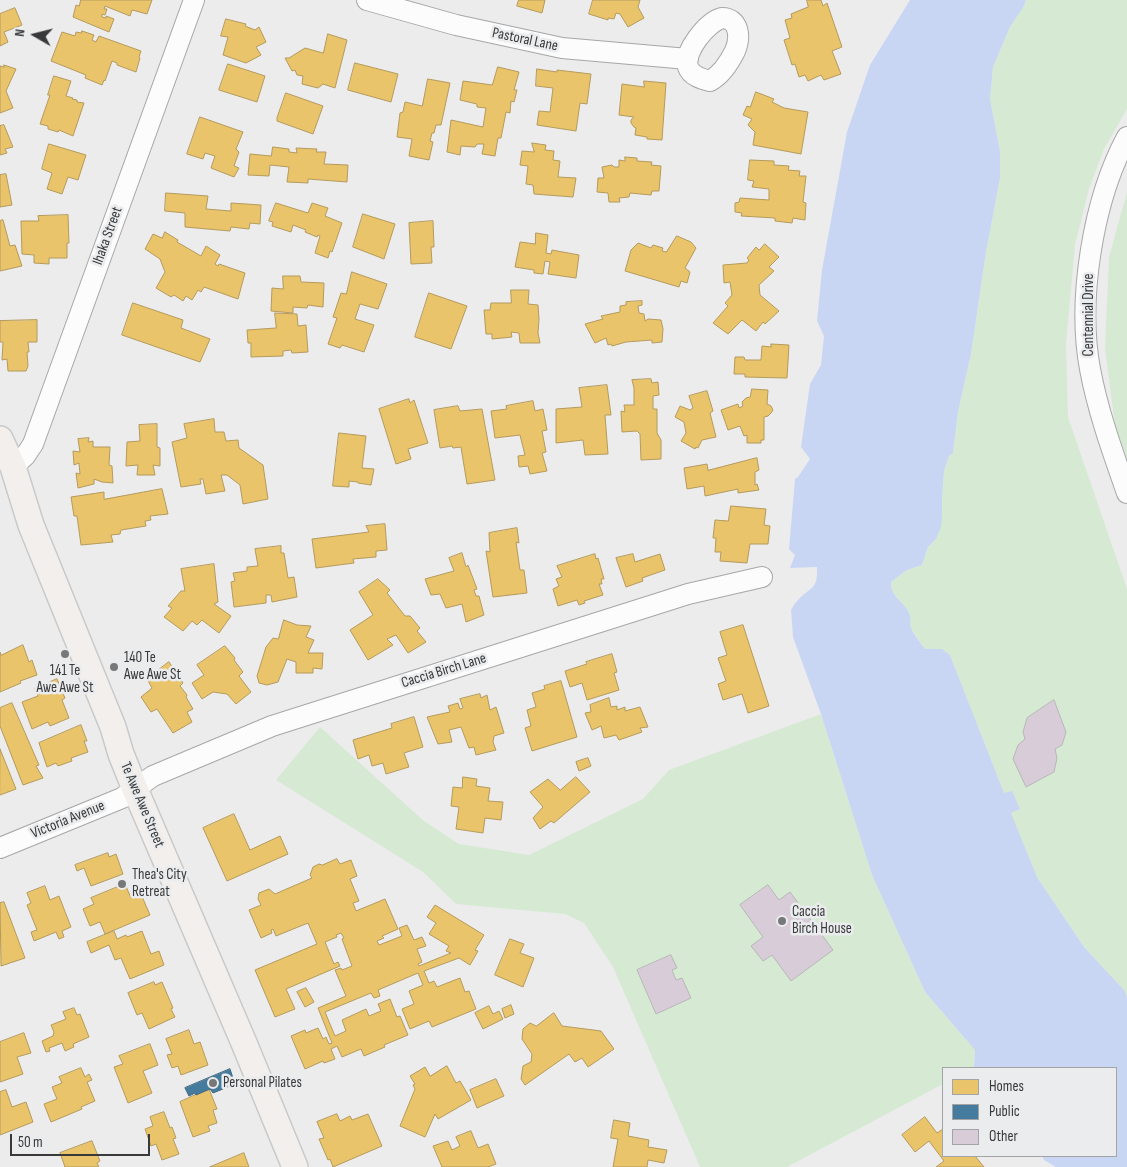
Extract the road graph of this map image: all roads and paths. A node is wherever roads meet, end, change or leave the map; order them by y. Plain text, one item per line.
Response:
1 (194, 0) edge
2 (366, 0) edge
3 (688, 59) dead end
4 (1127, 137) edge
5 (0, 439) edge
6 (13, 467) junction
7 (1127, 493) edge
8 (762, 577) dead end
9 (135, 789) junction
10 (0, 848) edge
11 (294, 1167) edge

1 - 6 street, Ihaka Street
2 - 3 street, Pastoral Lane
4 - 7 street, Centennial Drive
5 - 6 main road, Te Awe Awe Street
6 - 9 main road, Te Awe Awe Street
8 - 9 street, Caccia Birch Lane
9 - 10 street, Victoria Avenue
9 - 11 main road, Te Awe Awe Street

